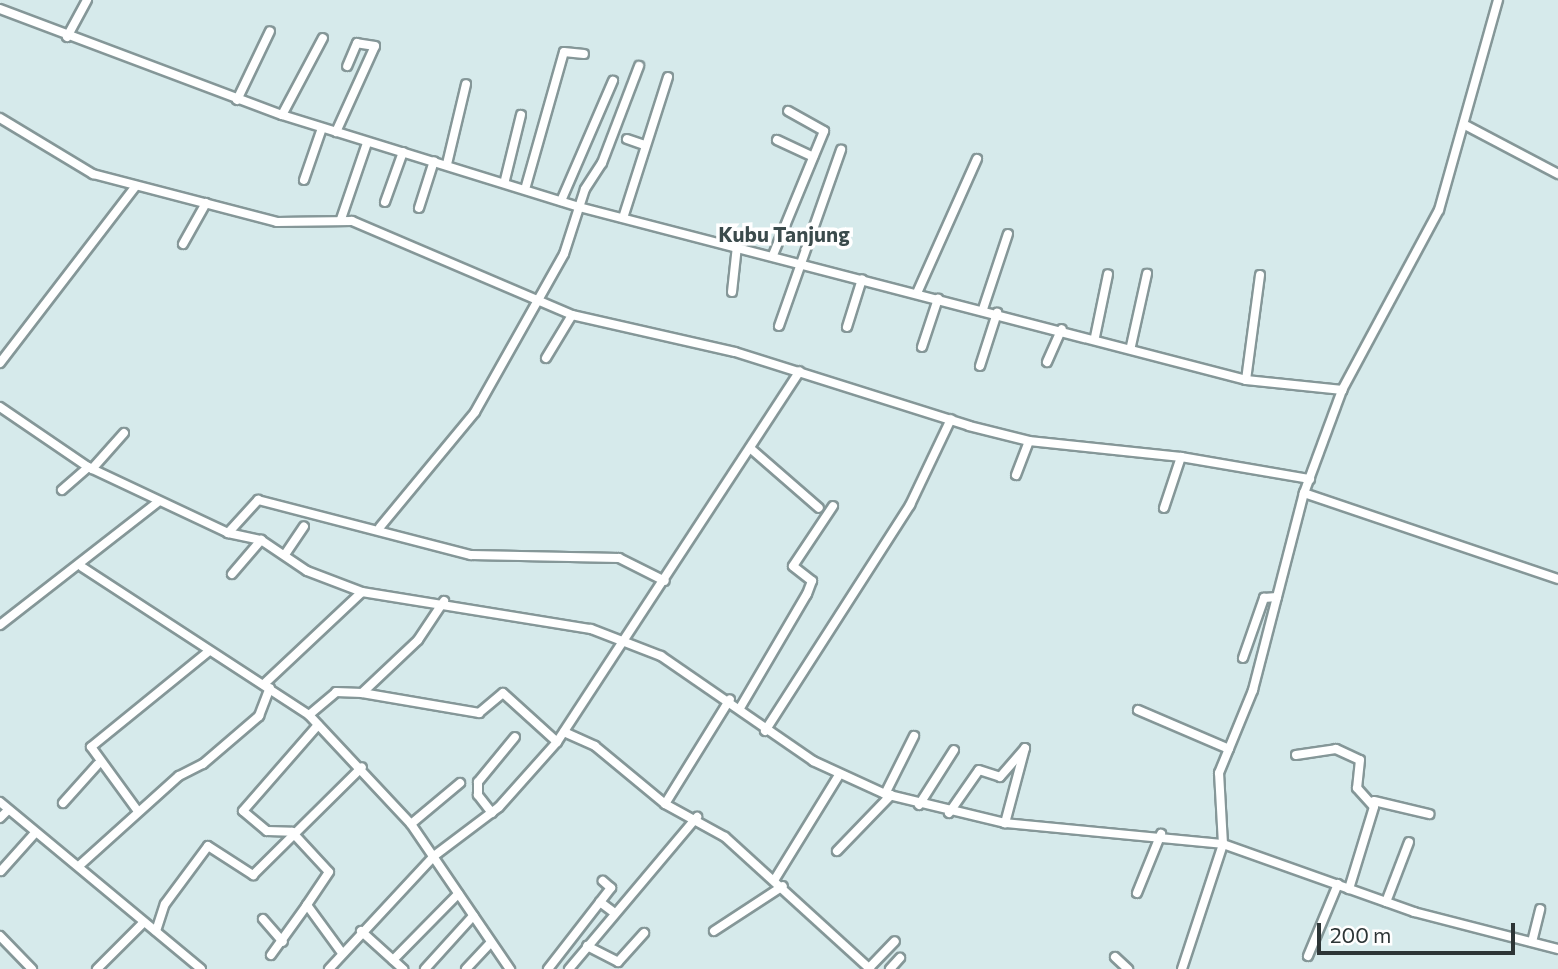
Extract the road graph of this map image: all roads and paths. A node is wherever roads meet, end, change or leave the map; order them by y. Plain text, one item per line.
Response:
1 (87, 0) edge
2 (1498, 0) edge
3 (0, 9) edge
4 (270, 31) dead end
5 (67, 37) junction
6 (323, 38) dead end
7 (584, 54) dead end
8 (347, 66) dead end
9 (639, 66) dead end
10 (668, 78) dead end
11 (613, 81) dead end
12 (466, 84) dead end
13 (237, 100) junction
14 (788, 111) dead end
15 (282, 115) junction
16 (521, 115) dead end
17 (0, 118) edge
18 (1466, 126) junction
19 (322, 128) junction
20 (336, 132) junction
21 (627, 139) dead end
22 (777, 140) dead end
23 (367, 143) junction
24 (644, 145) junction
25 (842, 150) dead end
26 (402, 152) junction
27 (813, 157) junction
28 (977, 159) dead end
29 (434, 161) junction
30 (447, 164) junction
31 (1558, 174) edge
32 (304, 180) dead end
33 (505, 180) junction
34 (136, 186) junction
35 (526, 186) junction
36 (561, 201) junction
37 (385, 202) dead end
38 (206, 203) junction
39 (579, 207) junction
40 (419, 208) dead end
41 (624, 218) junction
42 (341, 219) junction
43 (1008, 234) dead end
44 (183, 244) dead end
45 (737, 246) junction
46 (773, 255) junction
47 (802, 262) junction
48 (1108, 274) dead end
49 (1147, 274) dead end
50 (1261, 275) dead end
51 (862, 279) junction
52 (732, 292) dead end
53 (917, 293) junction
54 (938, 299) junction
55 (537, 301) junction
56 (984, 309) junction
57 (997, 313) junction
58 (572, 315) junction
59 (779, 326) dead end
60 (847, 327) dead end
61 (1062, 329) junction
62 (1095, 337) junction
63 (1131, 346) junction
64 (922, 347) dead end
65 (547, 358) dead end
66 (1047, 362) dead end
67 (0, 363) edge
68 (980, 366) dead end
69 (800, 371) junction
70 (1245, 380) junction
71 (1342, 390) junction
72 (0, 407) edge
73 (951, 419) junction
74 (124, 433) dead end
75 (1029, 442) junction
76 (750, 448) junction
77 (1181, 457) junction
78 (90, 468) junction
79 (1016, 475) dead end
80 (1310, 479) junction
81 (62, 490) dead end
82 (1304, 493) junction
83 (158, 502) junction
84 (833, 506) dead end
85 (819, 508) dead end
86 (1164, 508) dead end
87 (304, 526) dead end
88 (380, 527) junction
89 (228, 533) junction
90 (261, 540) junction
91 (286, 553) junction
92 (82, 567) junction
93 (232, 574) dead end
94 (1558, 579) edge
95 (665, 581) junction
96 (362, 592) junction
97 (1277, 597) junction
98 (444, 601) junction
99 (0, 625) edge
100 (625, 645) junction
101 (209, 651) junction
102 (1243, 658) dead end
103 (267, 686) junction
104 (362, 693) junction
105 (730, 699) junction
106 (740, 708) junction
107 (1139, 710) dead end
108 (309, 715) junction
109 (318, 725) junction
110 (765, 731) junction
111 (564, 732) junction
112 (914, 736) dead end
113 (515, 737) dead end
114 (557, 742) junction
115 (1229, 749) junction
116 (954, 750) dead end
117 (1296, 755) dead end
118 (98, 764) junction
119 (362, 767) junction
120 (839, 775) junction
121 (460, 783) dead end
122 (888, 794) junction
123 (1374, 801) junction
124 (0, 802) edge
125 (63, 803) dead end
126 (665, 804) junction
127 (919, 805) junction
128 (8, 810) junction
129 (137, 810) junction
130 (492, 813) junction
131 (949, 813) junction
132 (1429, 814) dead end
133 (696, 817) junction
134 (0, 818) edge
135 (1005, 823) junction
136 (411, 824) junction
137 (292, 832) junction
138 (35, 833) junction
139 (1161, 834) junction
140 (1409, 842) dead end
141 (1223, 844) junction
142 (837, 852) dead end
143 (434, 856) junction
144 (80, 865) junction
145 (1, 871) edge
146 (775, 879) junction
147 (603, 881) dead end
148 (1338, 884) junction
149 (783, 886) junction
150 (1349, 889) junction
151 (458, 894) junction
152 (1137, 894) dead end
153 (600, 902) junction
154 (1386, 902) junction
155 (307, 905) junction
156 (1540, 909) dead end
157 (612, 911) junction
158 (473, 916) junction
159 (263, 919) dead end
160 (144, 922) junction
161 (156, 931) junction
162 (361, 931) junction
163 (714, 931) dead end
164 (644, 933) dead end
165 (0, 936) edge
166 (895, 941) dead end
167 (283, 942) junction
168 (489, 943) junction
169 (1532, 943) junction
170 (587, 946) junction
171 (1558, 949) edge
172 (342, 953) junction
173 (271, 955) dead end
174 (1308, 956) dead end
175 (1115, 957) dead end
176 (900, 958) dead end
177 (393, 960) junction
178 (191, 961) junction
179 (33, 969) edge
180 (97, 969) edge
181 (185, 969) edge
182 (201, 969) edge
183 (329, 969) edge
184 (403, 969) edge
185 (425, 969) edge
186 (466, 969) edge
187 (510, 969) edge
188 (548, 969) edge
189 (569, 969) edge
190 (869, 969) edge
191 (890, 969) edge
192 (1128, 969) edge
193 (1182, 969) edge

1 - 5 street
2 - 18 street
3 - 5 street
4 - 13 street
5 - 13 street
6 - 15 street
7 - 35 street
8 - 20 street
9 - 39 street
10 - 24 street
11 - 36 street
12 - 30 street
13 - 15 street
14 - 27 street
15 - 19 street
16 - 33 street
17 - 34 street
18 - 31 street
18 - 71 street
19 - 20 street
19 - 32 street
20 - 23 street
21 - 24 street
22 - 27 street
23 - 26 street
23 - 42 street
24 - 41 street
25 - 47 street
26 - 29 street
26 - 37 street
27 - 46 street
28 - 53 street
29 - 30 street
29 - 40 street
30 - 33 street
33 - 35 street
34 - 38 street
34 - 67 street
35 - 36 street
36 - 39 street
38 - 42 street
38 - 44 street
39 - 41 street
39 - 55 street
41 - 45 street
42 - 55 street
43 - 56 street
45 - 46 street
45 - 52 street
46 - 47 street
47 - 51 street
47 - 59 street
48 - 62 street
49 - 63 street
50 - 70 street
51 - 53 street
51 - 60 street
53 - 54 street
54 - 56 street
54 - 64 street
55 - 58 street
55 - 88 street
56 - 57 street
57 - 61 street
57 - 68 street
58 - 65 street
58 - 69 street
61 - 62 street
61 - 66 street
62 - 63 street
63 - 70 street
69 - 73 street
69 - 76 street
70 - 71 street
71 - 80 street
72 - 78 street
73 - 75 street
73 - 110 street
74 - 78 street
75 - 77 street
75 - 79 street
76 - 85 street
76 - 95 street
77 - 80 street
77 - 86 street
78 - 81 street
78 - 83 street
80 - 82 street
82 - 94 street
82 - 97 street
83 - 89 street
83 - 92 street
84 - 106 street
87 - 91 street
88 - 89 street
88 - 95 street
89 - 90 street
90 - 91 street
90 - 93 street
91 - 96 street
92 - 99 street
92 - 101 street
95 - 100 street
96 - 98 street
96 - 103 street
97 - 102 street
97 - 115 street
98 - 100 street
98 - 104 street
100 - 105 street
100 - 111 street
101 - 103 street
101 - 118 street
103 - 108 street
103 - 129 street
104 - 108 street
104 - 114 street
105 - 106 street
105 - 126 street
106 - 110 street
107 - 115 street
108 - 109 street
109 - 119 street
109 - 137 street
110 - 120 street
111 - 114 street
111 - 126 street
112 - 122 street
113 - 130 street
114 - 130 street
115 - 141 street
116 - 127 street
117 - 123 street
118 - 125 street
118 - 129 street
119 - 136 street
119 - 137 street
120 - 122 street
120 - 146 street
121 - 136 street
122 - 127 street
122 - 142 street
123 - 132 street
123 - 150 street
124 - 128 street
126 - 133 street
127 - 131 street
128 - 134 street
128 - 138 street
129 - 144 street
130 - 143 street
131 - 135 street
131 - 135 street
133 - 146 street
133 - 157 street
135 - 139 street
136 - 143 street
137 - 155 street
137 - 161 street
138 - 144 street
138 - 145 street
139 - 141 street
139 - 152 street
140 - 154 street
141 - 148 street
141 - 193 street
143 - 151 street
143 - 162 street
144 - 160 street
146 - 149 street
147 - 153 street
148 - 150 street
148 - 174 street
149 - 163 street
149 - 190 street
150 - 154 street
151 - 158 street
151 - 177 street
153 - 157 street
153 - 188 street
154 - 169 street
155 - 167 street
155 - 172 street
156 - 169 street
157 - 170 street
158 - 168 street
158 - 185 street
159 - 167 street
160 - 161 street
160 - 180 street
161 - 178 street
162 - 172 street
162 - 177 street
164 - 170 street
165 - 179 street
166 - 190 street
167 - 173 street
168 - 186 street
168 - 187 street
169 - 171 street
170 - 189 street
172 - 183 street
175 - 192 street
176 - 191 street
177 - 184 street
178 - 181 street
178 - 182 street

